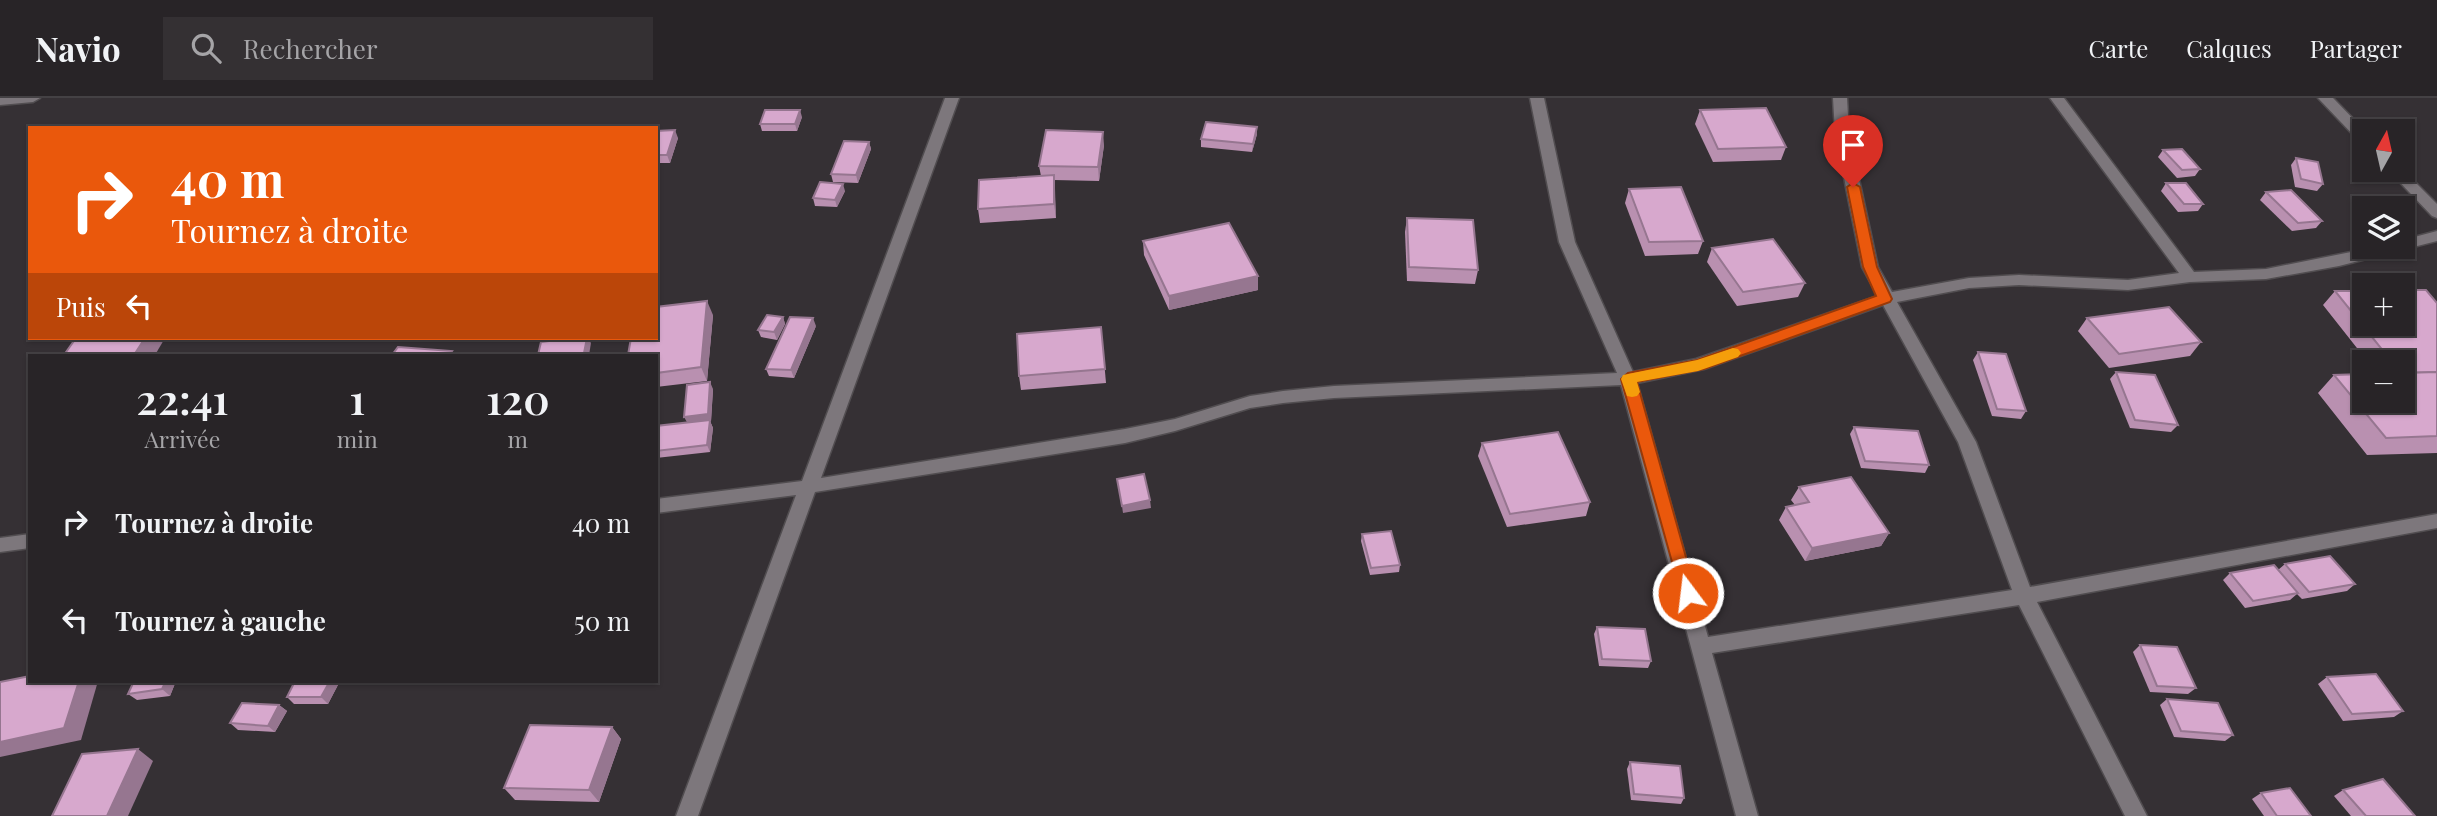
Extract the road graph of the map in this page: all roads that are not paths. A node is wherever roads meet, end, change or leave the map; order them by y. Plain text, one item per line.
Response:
1 (33, 98) edge
2 (952, 98) edge
3 (1537, 98) edge
4 (1840, 98) edge
5 (2057, 98) edge
6 (2325, 98) edge
7 (0, 101) edge
8 (2352, 126) edge
9 (2407, 182) edge
10 (2437, 212) edge
11 (2437, 236) edge
12 (2415, 242) edge
13 (2352, 257) edge
14 (2190, 277) junction
15 (1885, 299) junction
16 (1628, 379) junction
17 (808, 485) junction
18 (658, 506) edge
19 (2437, 521) edge
20 (28, 541) edge
21 (0, 545) edge
22 (2024, 596) junction
23 (1703, 646) junction
24 (687, 816) edge
25 (1747, 816) edge
26 (2136, 816) edge

1 - 7 street
2 - 17 street
3 - 16 street
4 - 15 street
5 - 14 street
6 - 8 street
9 - 10 street
11 - 12 street
13 - 14 street
14 - 15 street
15 - 16 street
15 - 22 street
16 - 17 street
16 - 23 street
17 - 18 street
17 - 24 street
19 - 22 street
20 - 21 street
22 - 23 street
22 - 26 street
23 - 25 street

